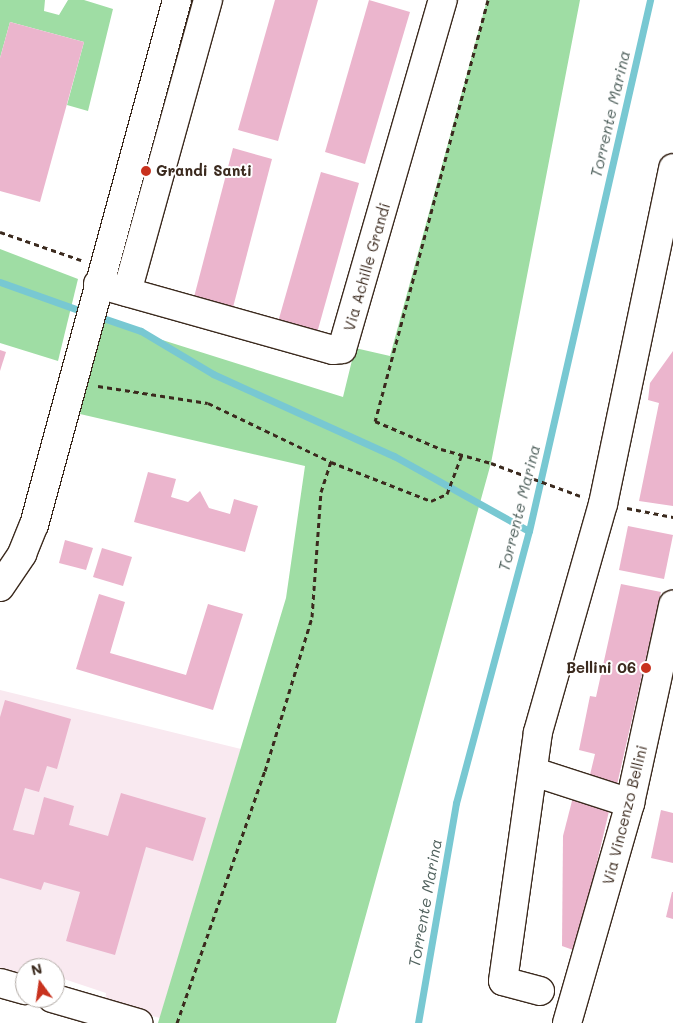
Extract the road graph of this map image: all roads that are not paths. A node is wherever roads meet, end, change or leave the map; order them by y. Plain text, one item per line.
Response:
1 (177, 0) edge
2 (208, 0) edge
3 (442, 0) edge
4 (673, 168) edge
5 (98, 285) junction
6 (127, 292) junction
7 (0, 587) edge
8 (673, 605) edge
9 (534, 772) junction
10 (630, 803) junction
11 (0, 983) edge
12 (15, 987) edge
13 (540, 991) dead end
14 (65, 1002) edge
15 (138, 1023) edge
16 (567, 1023) edge

1 - 5 street
2 - 6 street
3 - 6 street, Via Achille Grandi
4 - 9 street
5 - 6 street, Via Achille Grandi
5 - 7 street
8 - 10 street, Via Vincenzo Bellini
9 - 10 street
9 - 13 street
10 - 16 street, Via Vincenzo Bellini
11 - 12 street
14 - 15 street

